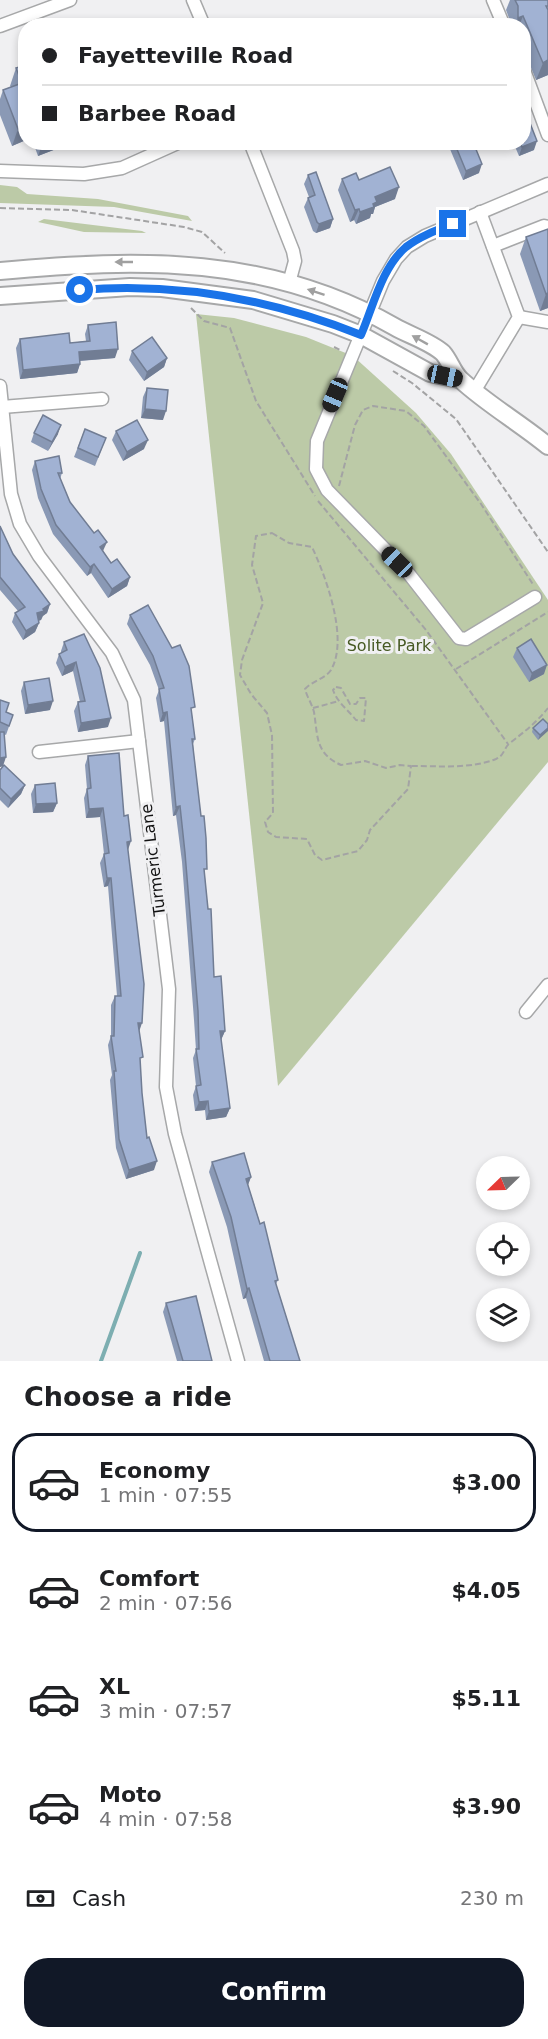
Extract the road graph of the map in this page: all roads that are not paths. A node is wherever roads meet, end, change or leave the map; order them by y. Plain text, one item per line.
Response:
1 (70, 0) edge
2 (193, 0) edge
3 (493, 0) edge
4 (22, 18) edge
5 (201, 18) edge
6 (501, 18) edge
7 (18, 19) edge
8 (0, 26) edge
9 (531, 89) edge
10 (548, 135) edge
11 (162, 150) edge
12 (253, 150) edge
13 (0, 171) edge
14 (548, 184) edge
15 (480, 212) junction
16 (548, 227) edge
17 (493, 246) junction
18 (0, 271) edge
19 (289, 283) junction
20 (0, 296) edge
21 (370, 312) junction
22 (519, 317) junction
23 (548, 322) edge
24 (361, 335) junction
25 (459, 379) junction
26 (0, 386) edge
27 (475, 390) junction
28 (102, 399) dead end
29 (2, 407) junction
30 (548, 446) edge
31 (537, 596) road end
32 (139, 741) junction
33 (39, 752) dead end
34 (548, 985) edge
35 (526, 1012) dead end
36 (238, 1361) edge

1 - 4 street
2 - 5 street
3 - 6 street
7 - 8 street
9 - 10 street
11 - 13 street
12 - 19 street
14 - 15 street
15 - 17 street
15 - 21 street
16 - 17 street
17 - 22 street
19 -> 18 main road
21 -> 19 main road
20 - 24 main road
21 - 24 street
25 -> 21 main road
22 - 23 street
22 - 27 street
24 - 25 main road
24 - 31 street
25 - 27 main road
26 - 29 street, Turmeric Lane
27 - 30 main road
28 - 29 street
29 - 32 street, Turmeric Lane
32 - 33 street
32 - 36 street, Turmeric Lane
34 - 35 street

